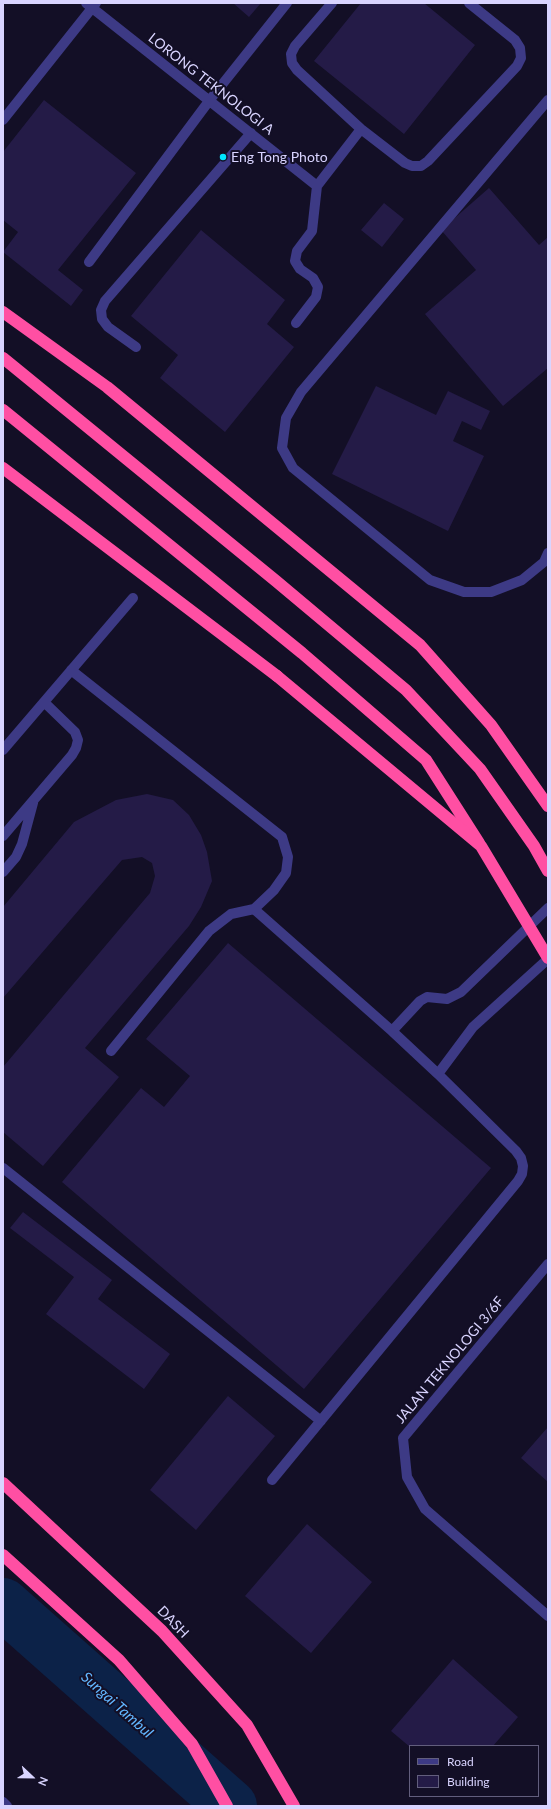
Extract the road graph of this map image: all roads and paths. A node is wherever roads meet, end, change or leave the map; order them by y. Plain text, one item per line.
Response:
1 (287, 3) edge
2 (332, 3) edge
3 (469, 3) edge
4 (91, 4) edge
5 (209, 100) junction
6 (548, 100) edge
7 (3, 120) edge
8 (361, 129) junction
9 (251, 133) junction
10 (317, 186) junction
11 (89, 262) dead end
12 (3, 312) edge
13 (296, 323) dead end
14 (136, 347) dead end
15 (3, 358) edge
16 (3, 410) edge
17 (3, 468) edge
18 (548, 553) edge
19 (133, 598) dead end
20 (71, 670) junction
21 (44, 702) junction
22 (3, 750) edge
23 (33, 801) junction
24 (548, 806) edge
25 (3, 836) edge
26 (481, 846) junction
27 (548, 871) edge
28 (3, 872) edge
29 (548, 908) edge
30 (254, 909) junction
31 (548, 958) edge
32 (392, 1031) junction
33 (111, 1051) dead end
34 (438, 1074) junction
35 (3, 1168) edge
36 (548, 1264) edge
37 (321, 1421) junction
38 (272, 1480) dead end
39 (3, 1483) edge
40 (3, 1555) edge
41 (548, 1616) edge
42 (3, 1802) edge
43 (7, 1806) edge
44 (227, 1806) edge
45 (294, 1806) edge

1 - 5 street
2 - 8 street
3 - 8 street
4 - 5 street, LORONG TEKNOLOGI A
4 - 7 street
5 - 9 street, LORONG TEKNOLOGI A
5 - 11 street
6 - 18 street
8 - 10 street
9 - 10 street, LORONG TEKNOLOGI A
9 - 14 street
10 - 13 street
12 - 24 highway
15 - 27 highway
16 - 26 highway
17 - 26 highway, bridge
19 - 20 street
20 - 21 street
20 - 30 street
21 - 22 street
21 - 23 street
23 - 25 street
23 - 28 street
26 - 31 highway, bridge
29 - 32 street
30 - 32 street
30 - 33 street
31 - 34 street
32 - 34 street
34 - 37 street
35 - 37 street
36 - 41 street, JALAN TEKNOLOGI 3/6F
37 - 38 street
39 - 45 highway, DASH
40 - 44 highway
42 - 43 street

